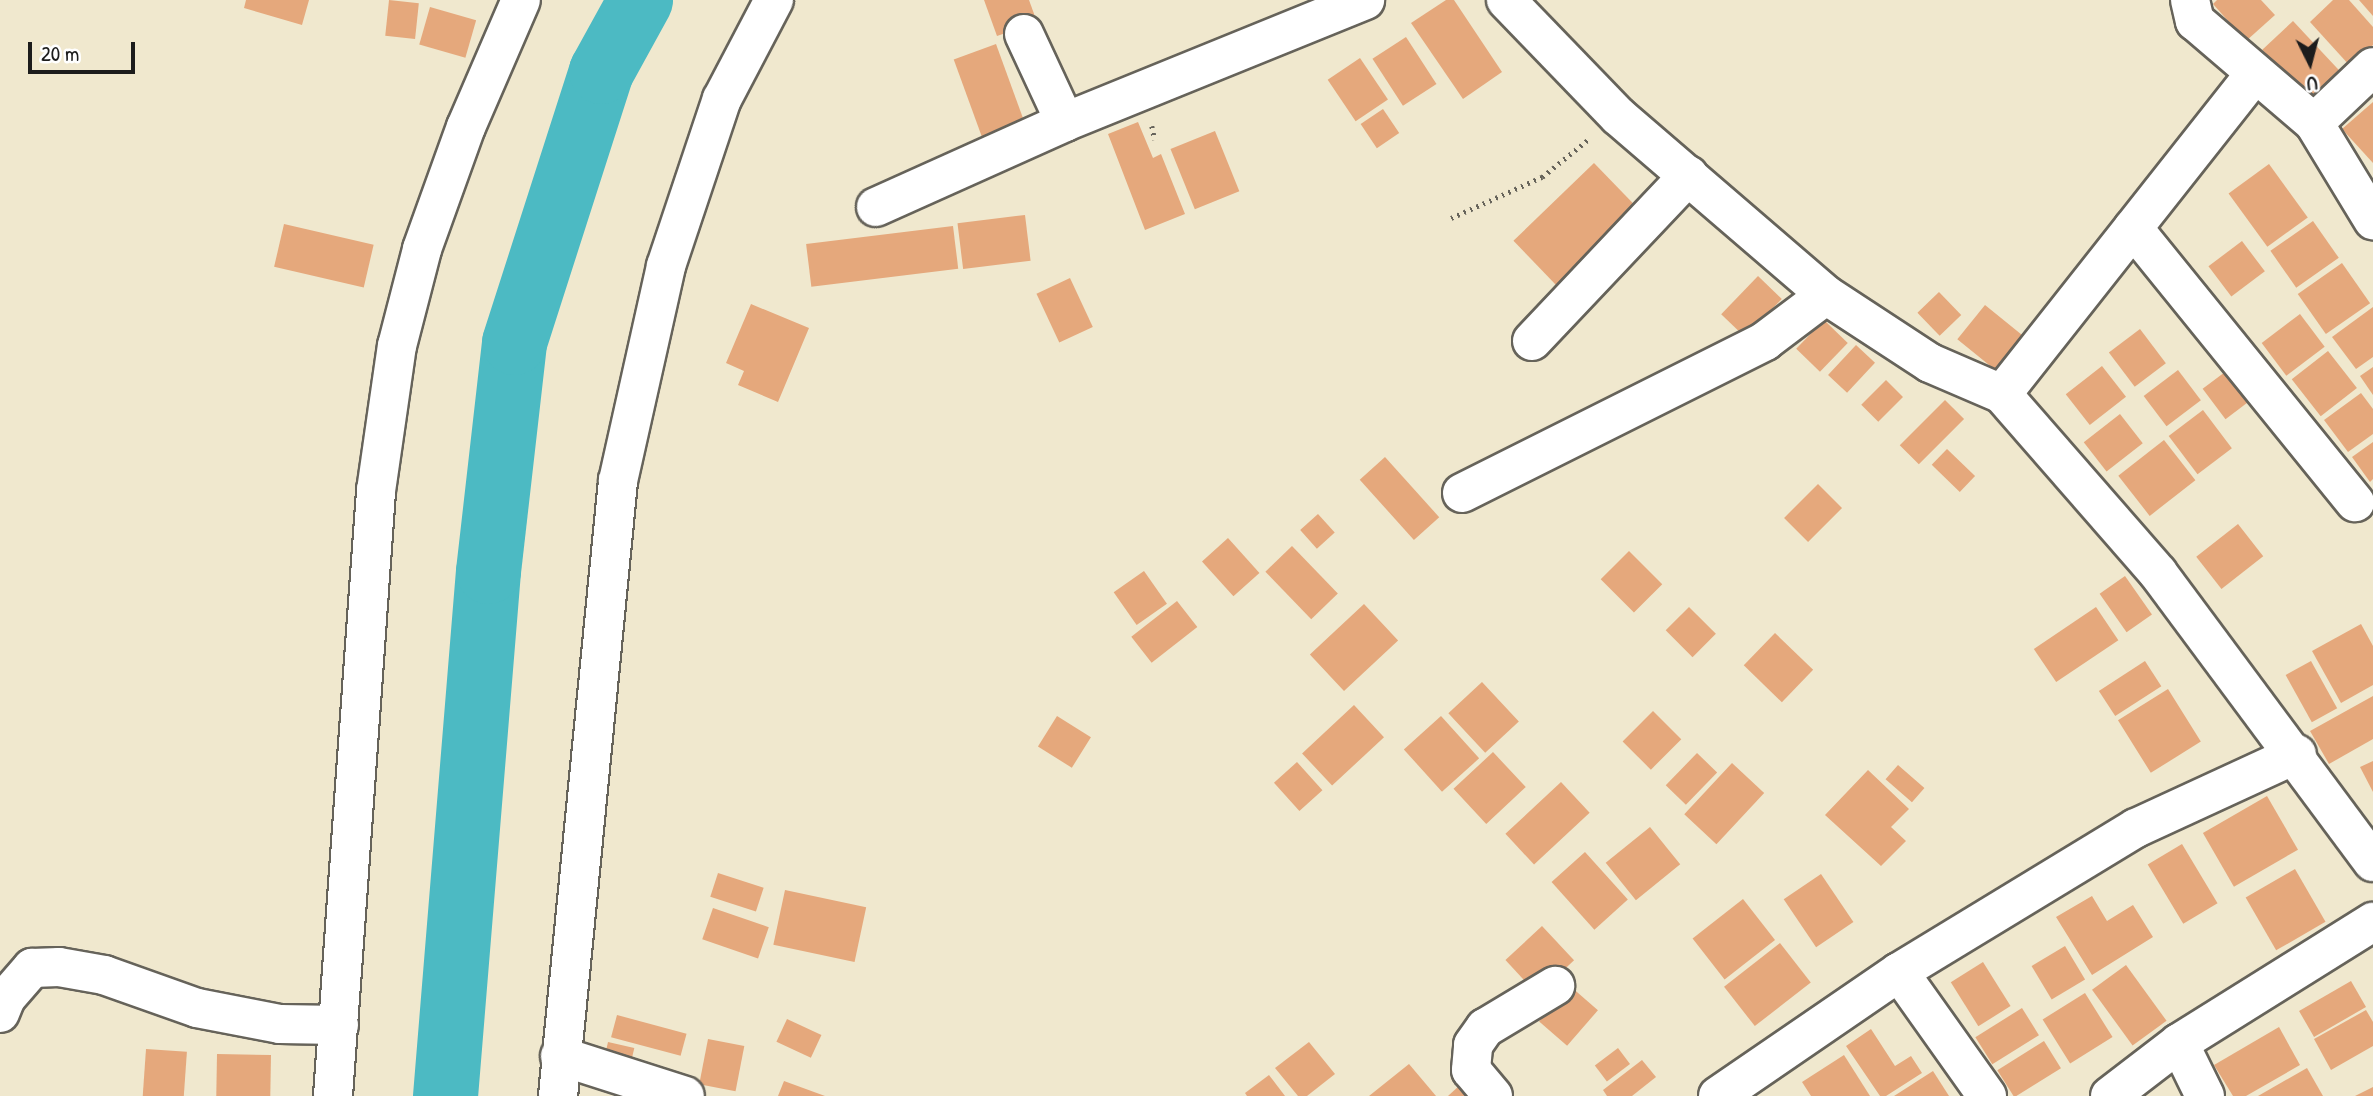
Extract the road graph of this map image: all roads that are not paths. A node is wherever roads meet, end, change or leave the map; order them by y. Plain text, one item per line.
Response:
1 (521, 0) edge
2 (774, 0) edge
3 (1365, 0) edge
4 (1506, 0) edge
5 (2190, 0) edge
6 (1024, 34) dead end
7 (2373, 67) edge
8 (2254, 75) junction
9 (1065, 122) junction
10 (2314, 123) junction
11 (1689, 175) junction
12 (876, 207) dead end
13 (2373, 220) edge
14 (2133, 228) junction
15 (1826, 295) junction
16 (1532, 341) dead end
17 (2003, 394) junction
18 (1462, 493) dead end
19 (2355, 502) dead end
20 (2297, 754) junction
21 (2373, 862) edge
22 (2373, 922) edge
23 (1899, 972) junction
24 (1555, 986) dead end
25 (0, 1013) edge
26 (339, 1026) junction
27 (2179, 1043) junction
28 (560, 1056) junction
29 (333, 1096) edge
30 (558, 1096) edge
31 (685, 1096) edge
32 (1493, 1096) edge
33 (1718, 1096) edge
34 (1987, 1096) edge
35 (2110, 1096) edge
36 (2205, 1096) edge

1 - 26 street
2 - 28 street
3 - 9 street
4 - 11 street
5 - 8 street
6 - 9 street
7 - 10 street
8 - 10 street
8 - 14 street
9 - 12 street
10 - 13 street
11 - 15 street
11 - 16 street
14 - 17 street
14 - 19 street
15 - 17 street
15 - 18 street
17 - 20 street
20 - 21 street
20 - 23 street
22 - 27 street
23 - 33 street
23 - 34 street
24 - 32 street
25 - 26 street
26 - 29 street
27 - 35 street
27 - 36 street
28 - 30 street
28 - 31 street

